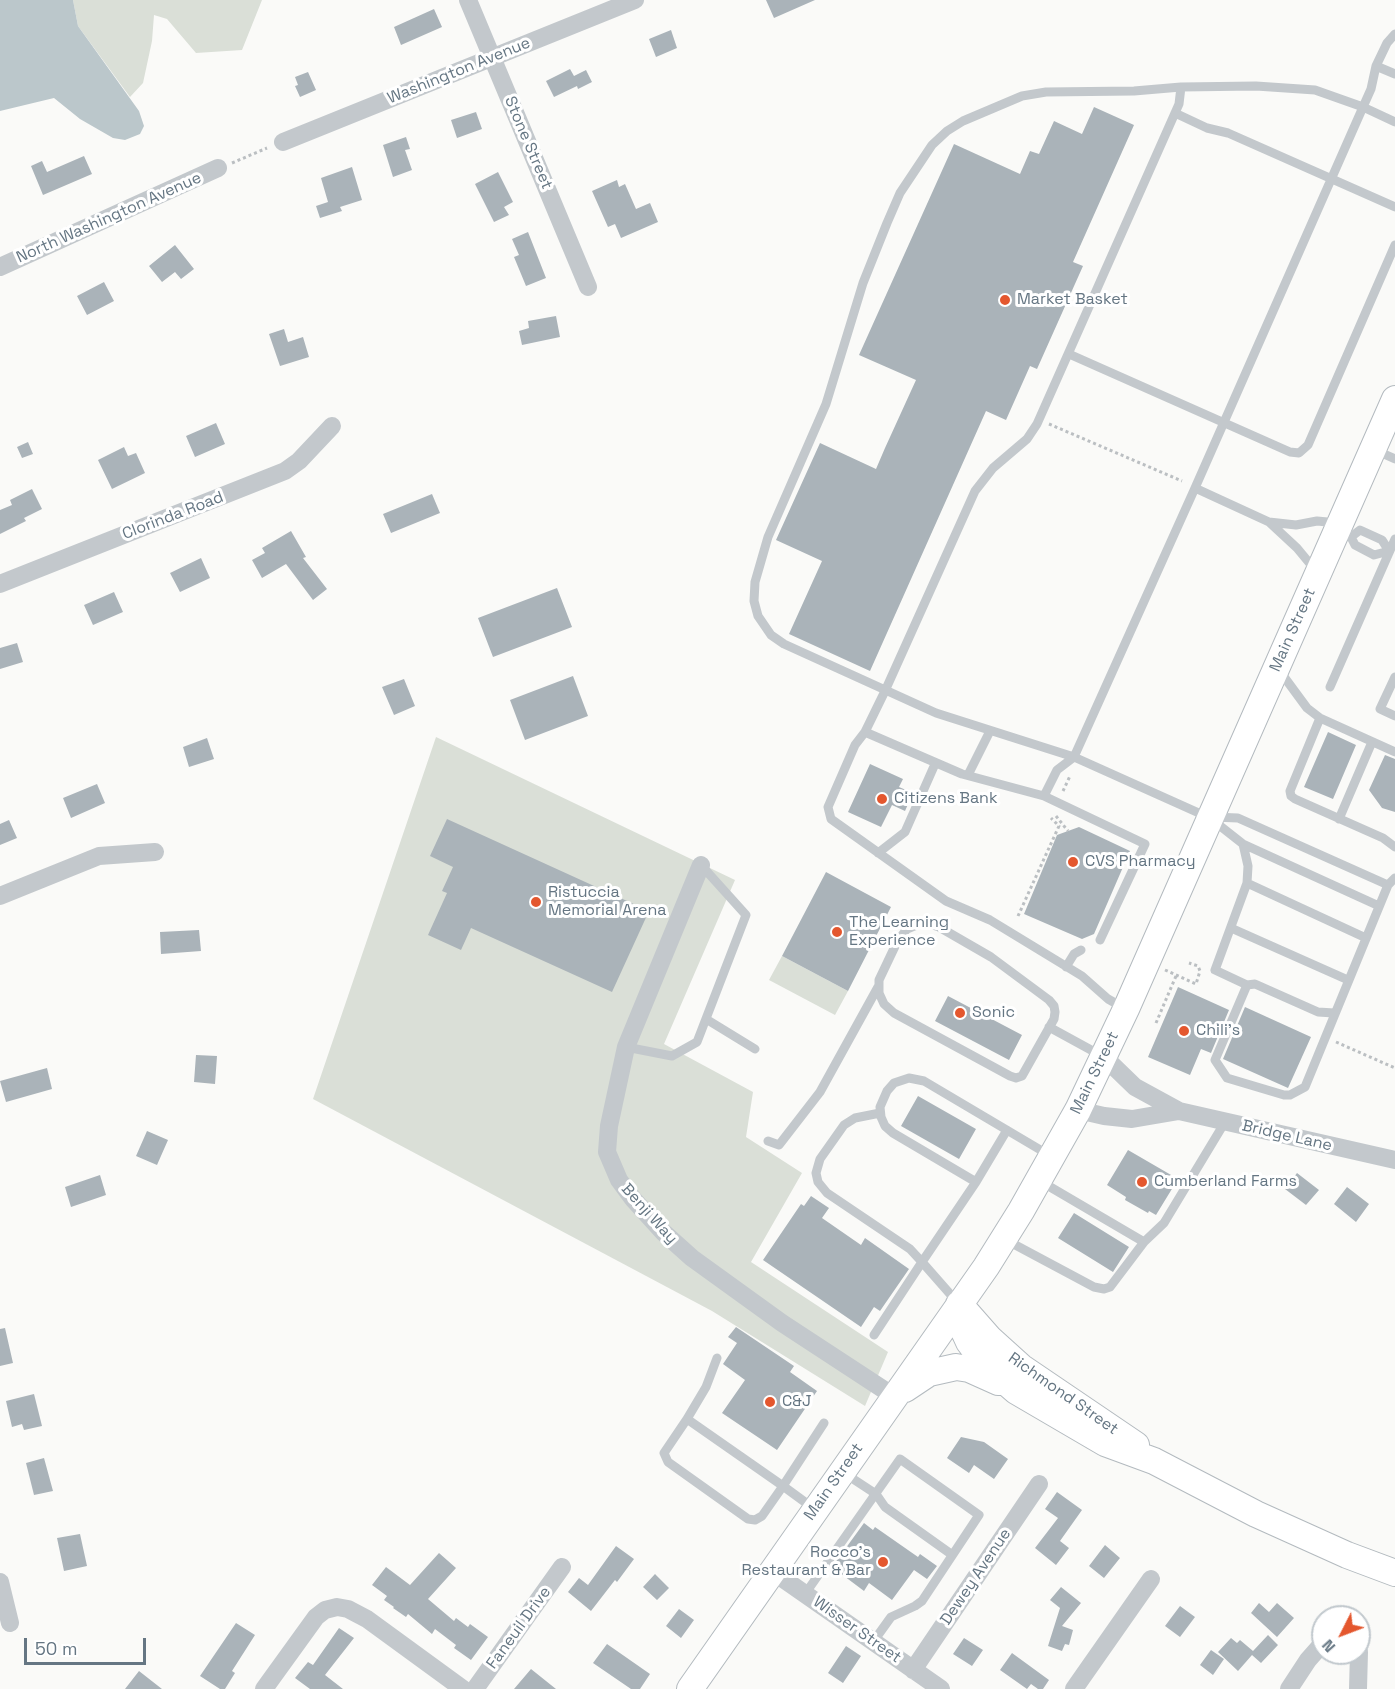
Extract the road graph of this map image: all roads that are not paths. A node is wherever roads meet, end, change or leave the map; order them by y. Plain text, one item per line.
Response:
1 (468, 0) edge
2 (634, 0) edge
3 (1395, 34) edge
4 (492, 57) junction
5 (1376, 66) junction
6 (1395, 74) edge
7 (1181, 87) junction
8 (1363, 107) junction
9 (1175, 113) junction
10 (1395, 122) edge
11 (283, 142) road end
12 (219, 168) road end
13 (1330, 179) junction
14 (1395, 207) edge
15 (1395, 245) edge
16 (0, 267) edge
17 (588, 287) dead end
18 (1069, 354) junction
19 (1395, 399) edge
20 (1224, 423) junction
21 (332, 426) dead end
22 (1384, 454) edge
23 (1195, 488) junction
24 (1269, 522) junction
25 (1343, 530) junction
26 (1395, 539) edge
27 (1389, 552) junction
28 (1318, 573) junction
29 (0, 584) edge
30 (1277, 668) junction
31 (1395, 677) edge
32 (1330, 687) dead end
33 (885, 691) junction
34 (1395, 716) edge
35 (1320, 718) junction
36 (990, 731) junction
37 (864, 732) junction
38 (1372, 742) junction
39 (1395, 752) edge
40 (1074, 757) junction
41 (936, 764) junction
42 (968, 776) junction
43 (1044, 796) junction
44 (1210, 818) junction
45 (1339, 819) junction
46 (1243, 844) junction
47 (1395, 847) edge
48 (155, 852) dead end
49 (878, 854) junction
50 (701, 865) joint
51 (1391, 881) edge
52 (1247, 884) junction
53 (0, 896) edge
54 (1379, 906) junction
55 (1231, 928) junction
56 (1366, 938) junction
57 (1100, 940) dead end
58 (1081, 950) dead end
59 (1066, 967) junction
60 (1348, 980) junction
61 (1247, 985) junction
62 (878, 987) junction
63 (1126, 1010) junction
64 (1334, 1013) junction
65 (706, 1020) junction
66 (1049, 1027) junction
67 (626, 1047) junction
68 (755, 1049) dead end
69 (1104, 1057) junction
70 (1078, 1110) junction
71 (1179, 1112) junction
72 (880, 1113) junction
73 (1225, 1122) junction
74 (1007, 1130) junction
75 (768, 1141) dead end
76 (1052, 1157) junction
77 (1395, 1160) edge
78 (1039, 1180) junction
79 (976, 1182) junction
80 (1004, 1239) junction
81 (1144, 1242) junction
82 (922, 1262) junction
83 (959, 1304) junction
84 (874, 1335) dead end
85 (717, 1358) dead end
86 (1016, 1391) junction
87 (895, 1397) junction
88 (687, 1419) junction
89 (824, 1424) dead end
90 (1154, 1461) junction
91 (842, 1471) junction
92 (1039, 1484) dead end
93 (783, 1486) junction
94 (876, 1494) junction
95 (815, 1509) junction
96 (951, 1554) junction
97 (562, 1567) dead end
98 (772, 1571) junction
99 (1395, 1573) edge
100 (1151, 1579) dead end
101 (0, 1582) edge
102 (805, 1594) junction
103 (10, 1623) dead end
104 (873, 1642) junction
105 (1311, 1657) edge
106 (1359, 1665) edge
107 (913, 1670) junction
108 (264, 1689) edge
109 (463, 1689) edge
110 (475, 1689) edge
111 (690, 1689) edge
112 (941, 1689) edge
113 (1074, 1689) edge
114 (1289, 1689) edge
115 (1358, 1689) edge

1 - 4 street, Stone Street
2 - 4 street, Washington Avenue
3 - 5 lane
4 - 11 street, Washington Avenue
4 - 17 street, Stone Street
5 - 6 lane
5 - 8 lane
7 - 8 lane
7 - 9 lane
7 - 33 lane
8 - 10 lane
8 - 13 lane
9 - 13 lane
9 - 18 lane
12 - 16 street, North Washington Avenue
13 - 14 lane
13 - 20 lane
15 - 20 lane
18 - 20 lane
18 - 33 lane
19 - 22 main road, Main Street
20 - 23 lane
21 - 29 street, Clorinda Road
22 - 25 main road, Main Street
23 - 24 lane
23 - 40 lane
24 - 25 lane
24 - 28 lane
25 - 27 lane
25 - 27 lane
25 - 28 main road, Main Street
26 - 27 lane
27 - 32 lane
28 - 30 main road, Main Street
30 - 35 lane
30 - 44 main road, Main Street
31 - 34 lane
33 - 36 lane
33 - 37 lane
35 - 38 lane
35 - 45 lane
36 - 40 lane
36 - 42 lane
37 - 41 lane
37 - 49 lane
38 - 39 lane
38 - 45 lane
40 - 43 lane
40 - 44 lane
41 - 42 lane
41 - 49 lane
42 - 43 lane
43 - 57 lane
44 - 46 lane
44 - 51 lane
44 - 63 main road, Main Street
45 - 47 lane
46 - 52 lane
46 - 54 lane
48 - 53 street
49 - 59 lane
50 - 65 lane
50 - 67 street, Benji Way
51 - 54 lane
52 - 55 lane
52 - 56 lane
54 - 56 lane
55 - 60 lane
55 - 61 lane
56 - 60 lane
58 - 59 lane
59 - 63 lane
60 - 64 lane
61 - 64 lane
61 - 64 lane
62 - 66 lane
62 - 66 lane
62 - 75 lane
63 - 69 main road, Main Street
65 - 67 lane
65 - 68 lane
66 - 69 lane
67 - 87 street, Benji Way
69 - 70 main road, Main Street
69 - 71 street, Bridge Lane
70 - 71 street, Bridge Lane
70 - 76 main road, Main Street
71 - 73 street, Bridge Lane
72 - 74 lane
72 - 79 lane
72 - 82 lane
73 - 77 street, Bridge Lane
73 - 81 lane
74 - 76 lane
74 - 79 lane
76 - 78 main road, Main Street
78 - 80 main road, Main Street
78 - 81 lane
79 - 82 lane
80 - 81 lane
80 - 83 main road, Main Street
82 - 83 lane
82 - 84 lane
83 - 86 main road, Richmond Street
83 - 87 main road, Main Street
83 - 90 main road, Richmond Street
85 - 88 lane
86 - 87 main road
86 - 90 main road, Richmond Street
87 - 91 main road, Main Street
88 - 93 lane
88 - 93 lane
89 - 93 lane
90 - 99 main road, Richmond Street
91 - 94 lane
91 - 95 main road, Main Street
92 - 107 street, Dewey Avenue
93 - 95 lane
94 - 96 lane
94 - 96 lane
94 - 102 lane
95 - 98 main road, Main Street
96 - 104 lane
97 - 110 street, Faneuil Drive
98 - 102 street, Wisser Street
98 - 111 main road, Main Street
100 - 113 street
101 - 103 street
102 - 104 street, Wisser Street
104 - 107 street, Wisser Street
105 - 114 street
106 - 115 street
107 - 112 street, Wisser Street
108 - 109 street

